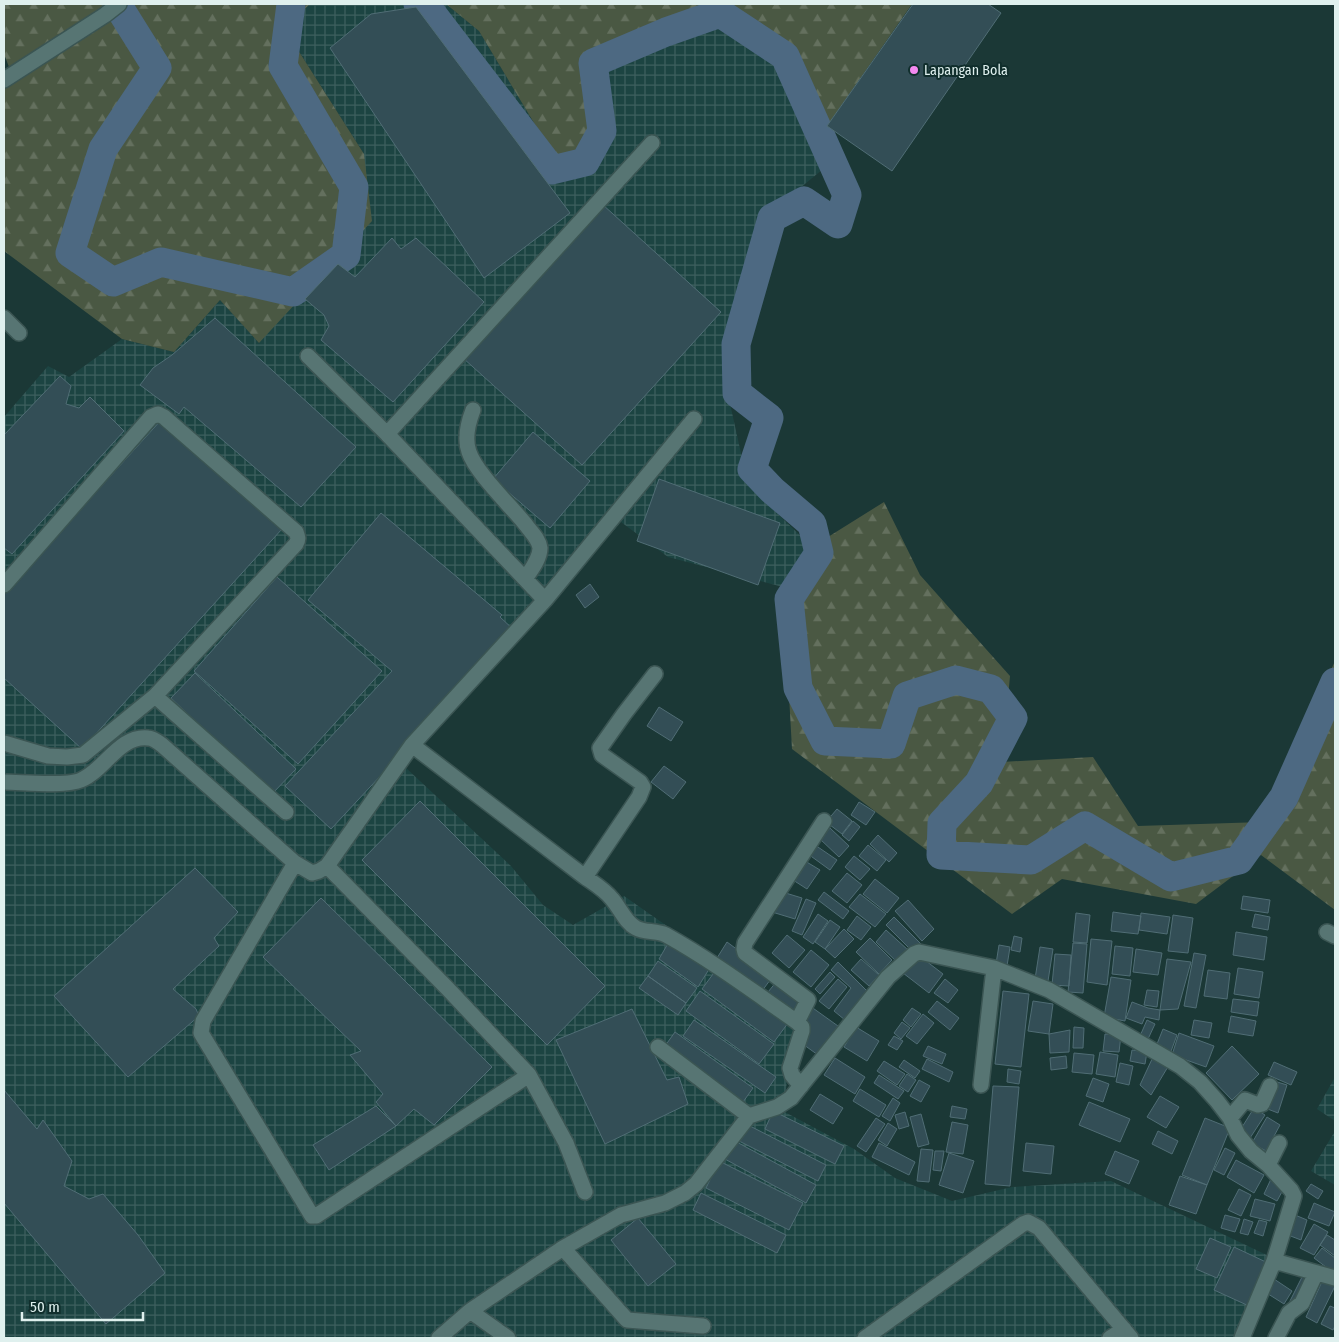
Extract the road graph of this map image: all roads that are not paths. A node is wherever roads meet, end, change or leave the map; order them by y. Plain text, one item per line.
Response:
1 (119, 4) edge
2 (4, 80) edge
3 (652, 143) dead end
4 (4, 318) edge
5 (20, 333) dead end
6 (308, 356) dead end
7 (473, 410) dead end
8 (694, 419) dead end
9 (387, 434) junction
10 (525, 579) junction
11 (4, 585) edge
12 (545, 600) junction
13 (655, 674) dead end
14 (155, 696) junction
15 (4, 743) edge
16 (412, 745) junction
17 (4, 782) edge
18 (286, 812) dead end
19 (824, 821) dead end
20 (296, 863) junction
21 (328, 866) junction
22 (585, 878) junction
23 (994, 968) junction
24 (797, 1022) junction
25 (658, 1047) dead end
26 (529, 1075) junction
27 (981, 1085) dead end
28 (801, 1086) junction
29 (1270, 1086) dead end
30 (749, 1116) junction
31 (1230, 1118) junction
32 (1279, 1143) dead end
33 (1268, 1165) junction
34 (585, 1192) dead end
35 (563, 1248) junction
36 (1274, 1261) junction
37 (1316, 1273) junction
38 (1335, 1278) edge
39 (470, 1311) junction
40 (702, 1326) dead end
41 (1128, 1334) edge
42 (439, 1338) edge
43 (508, 1338) edge
44 (865, 1338) edge
45 (1110, 1338) edge
46 (1242, 1338) edge
47 (1276, 1338) edge

1 - 2 street
3 - 9 street
4 - 5 street
6 - 9 street
7 - 10 street
8 - 12 street
9 - 10 street
10 - 12 street
11 - 14 street
12 - 16 street
13 - 22 street
14 - 15 street
14 - 18 street
16 - 21 street
16 - 22 street
17 - 20 street
19 - 24 street
20 - 21 street
20 - 26 street
21 - 26 street
22 - 24 street
23 - 27 street
23 - 28 street
23 - 31 street
24 - 28 street
25 - 30 street
26 - 34 street
28 - 30 street
29 - 31 street
30 - 35 street
31 - 33 street
32 - 33 street
33 - 36 street
35 - 39 street
35 - 40 street
36 - 37 street
36 - 46 street
37 - 38 street
37 - 47 street
39 - 42 street
39 - 43 street
41 - 44 street
41 - 45 street

